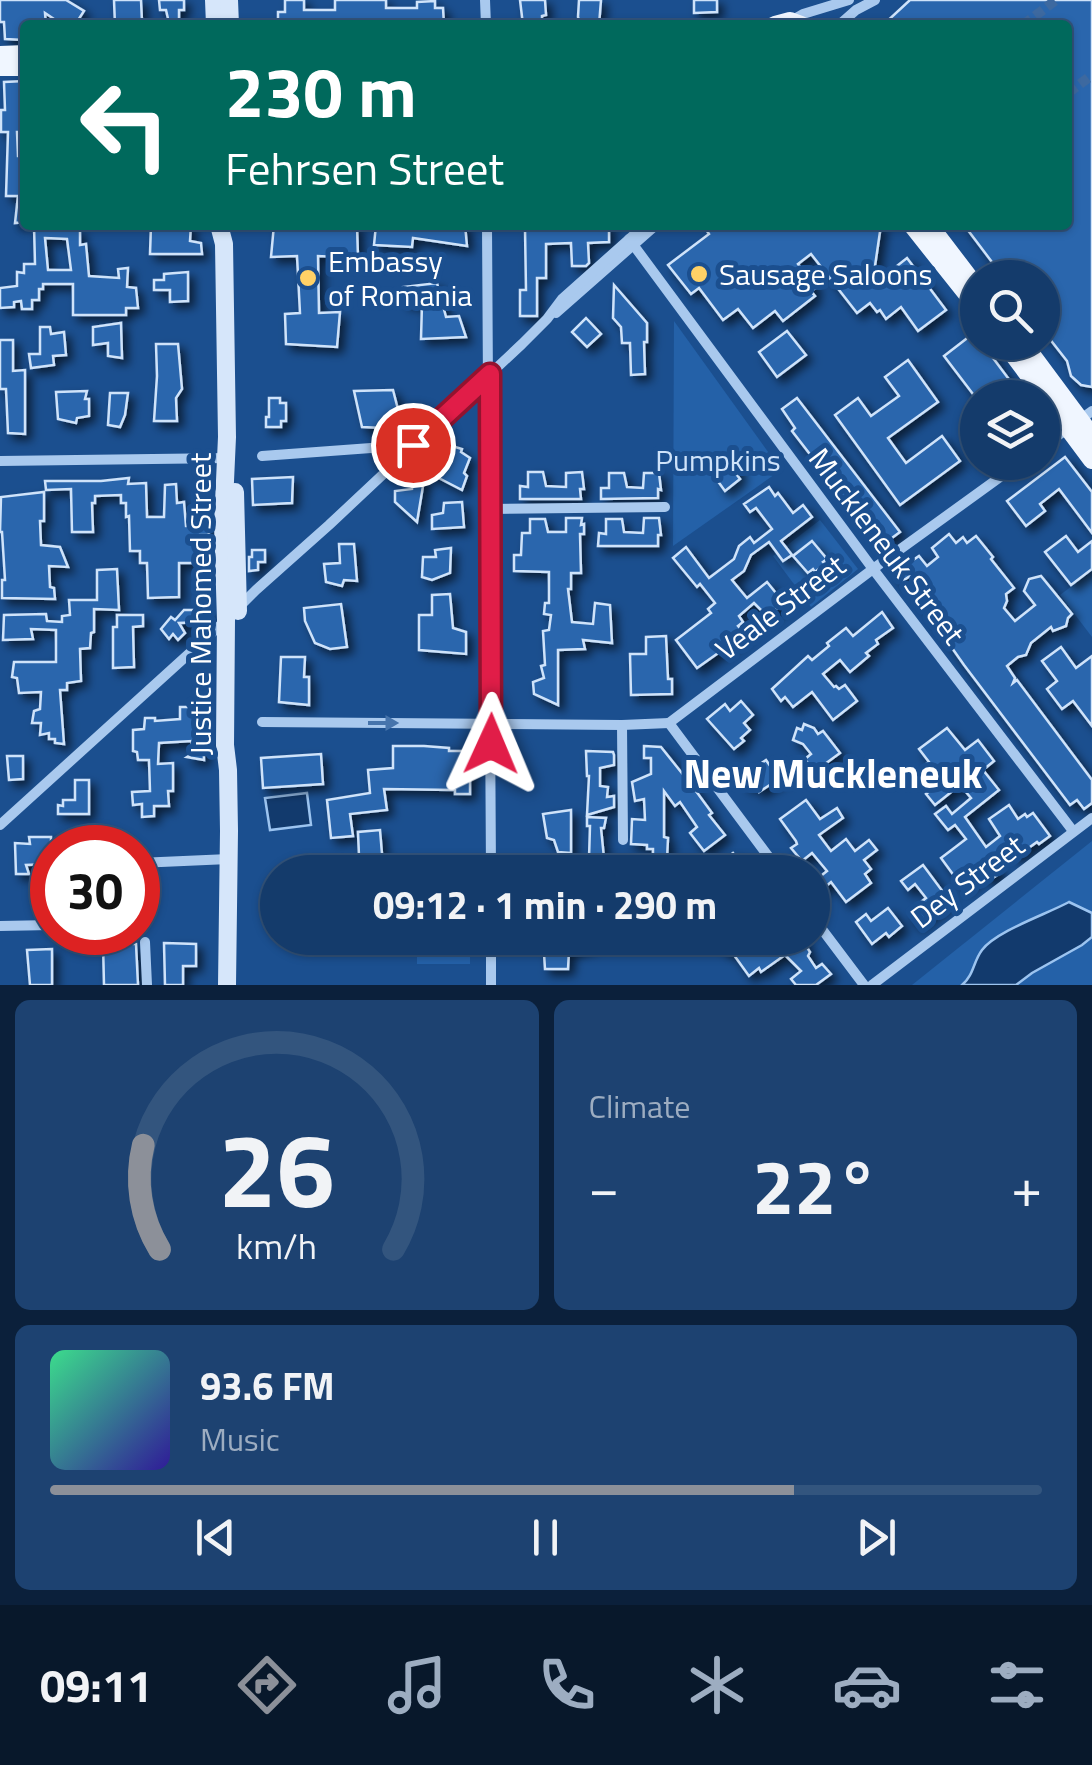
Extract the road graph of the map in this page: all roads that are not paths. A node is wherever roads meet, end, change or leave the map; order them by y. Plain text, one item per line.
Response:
1 (850, 0) edge
2 (875, 0) edge
3 (795, 20) edge
4 (845, 20) edge
5 (220, 230) edge
6 (228, 230) edge
7 (488, 230) edge
8 (641, 230) edge
9 (649, 230) edge
10 (916, 230) edge
11 (933, 230) edge
12 (631, 242) junction
13 (224, 244) junction
14 (960, 265) edge
15 (960, 285) edge
16 (1021, 360) edge
17 (1035, 360) edge
18 (490, 374) junction
19 (1083, 424) edge
20 (1060, 437) edge
21 (413, 445) junction
22 (262, 456) dead end
23 (229, 458) junction
24 (1092, 460) edge
25 (0, 461) edge
26 (996, 480) edge
27 (665, 507) dead end
28 (490, 508) junction
29 (873, 569) junction
30 (232, 615) junction
31 (262, 722) dead end
32 (490, 723) junction
33 (669, 723) junction
34 (622, 725) junction
35 (1092, 818) edge
36 (0, 825) edge
37 (1074, 832) junction
38 (623, 840) dead end
39 (491, 855) edge
40 (767, 855) edge
41 (229, 859) junction
42 (160, 862) edge
43 (30, 925) edge
44 (0, 926) edge
45 (830, 938) edge
46 (146, 955) edge
47 (491, 955) edge
48 (229, 979) edge
49 (147, 985) edge
50 (491, 985) edge
51 (868, 985) edge

1 - 3 street
2 - 4 street
5 - 13 main road, Justice Mahomed Street
6 - 13 main road, Justice Mahomed Street
7 - 18 street
8 - 12 street
9 - 12 street
10 - 15 main road
11 - 14 main road
12 - 18 street
12 - 29 street, Muckleneuk Street
13 - 23 main road, Justice Mahomed Street
16 - 19 main road
17 - 19 main road
18 - 21 street
18 - 28 street
19 - 20 street
19 - 24 main road
21 - 22 street
21 - 30 street
23 - 25 street
23 - 30 main road, Justice Mahomed Street
26 - 29 street, Veale Street
27 - 28 street
28 - 32 street
29 - 33 street, Veale Street
29 - 37 street, Muckleneuk Street
30 - 36 street
30 - 41 main road, Justice Mahomed Street
31 -> 32 street
32 - 34 street
32 - 39 street
33 - 34 street
33 - 40 street
34 - 38 street
35 - 37 street, Dey Street
37 - 51 street, Dey Street
41 - 42 street
41 - 48 main road, Justice Mahomed Street
43 - 44 street
45 - 51 street
46 - 49 street
47 - 50 street

